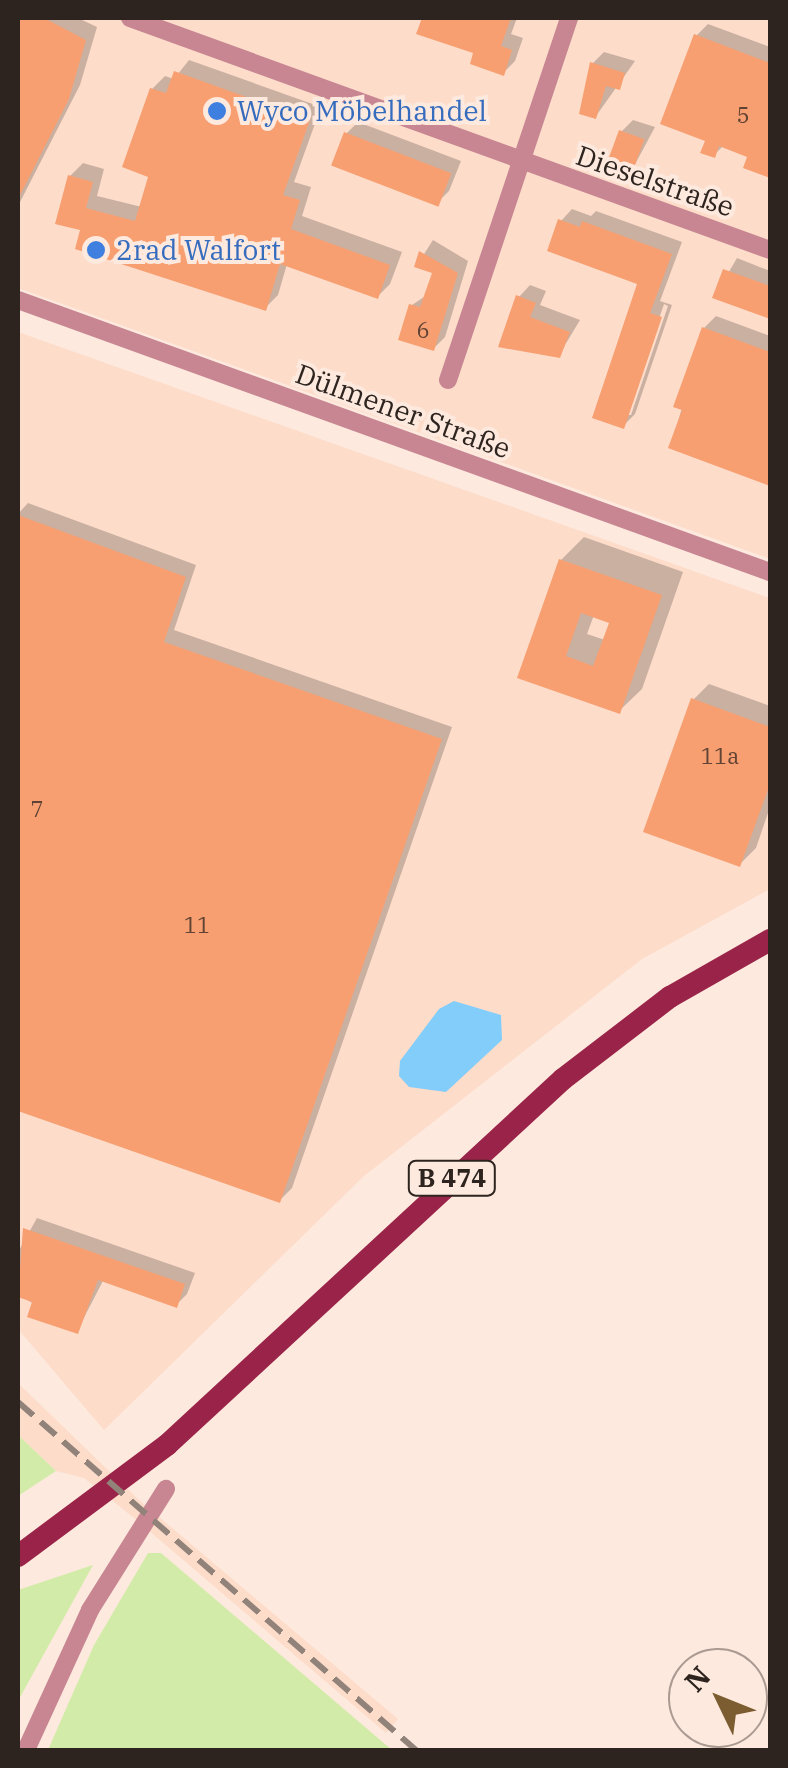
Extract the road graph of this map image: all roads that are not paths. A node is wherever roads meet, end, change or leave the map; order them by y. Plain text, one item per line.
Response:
1 (130, 18) edge
2 (569, 18) edge
3 (522, 165) junction
4 (770, 250) edge
5 (18, 300) edge
6 (448, 380) dead end
7 (770, 572) edge
8 (770, 940) edge
9 (166, 1489) dead end
10 (18, 1556) edge
11 (26, 1750) edge

1 - 3 street, Dieselstraße
2 - 3 street
3 - 4 street, Dieselstraße
3 - 6 street
5 - 7 street, Dülmener Straße
8 - 10 main road, B 474
9 - 11 street

